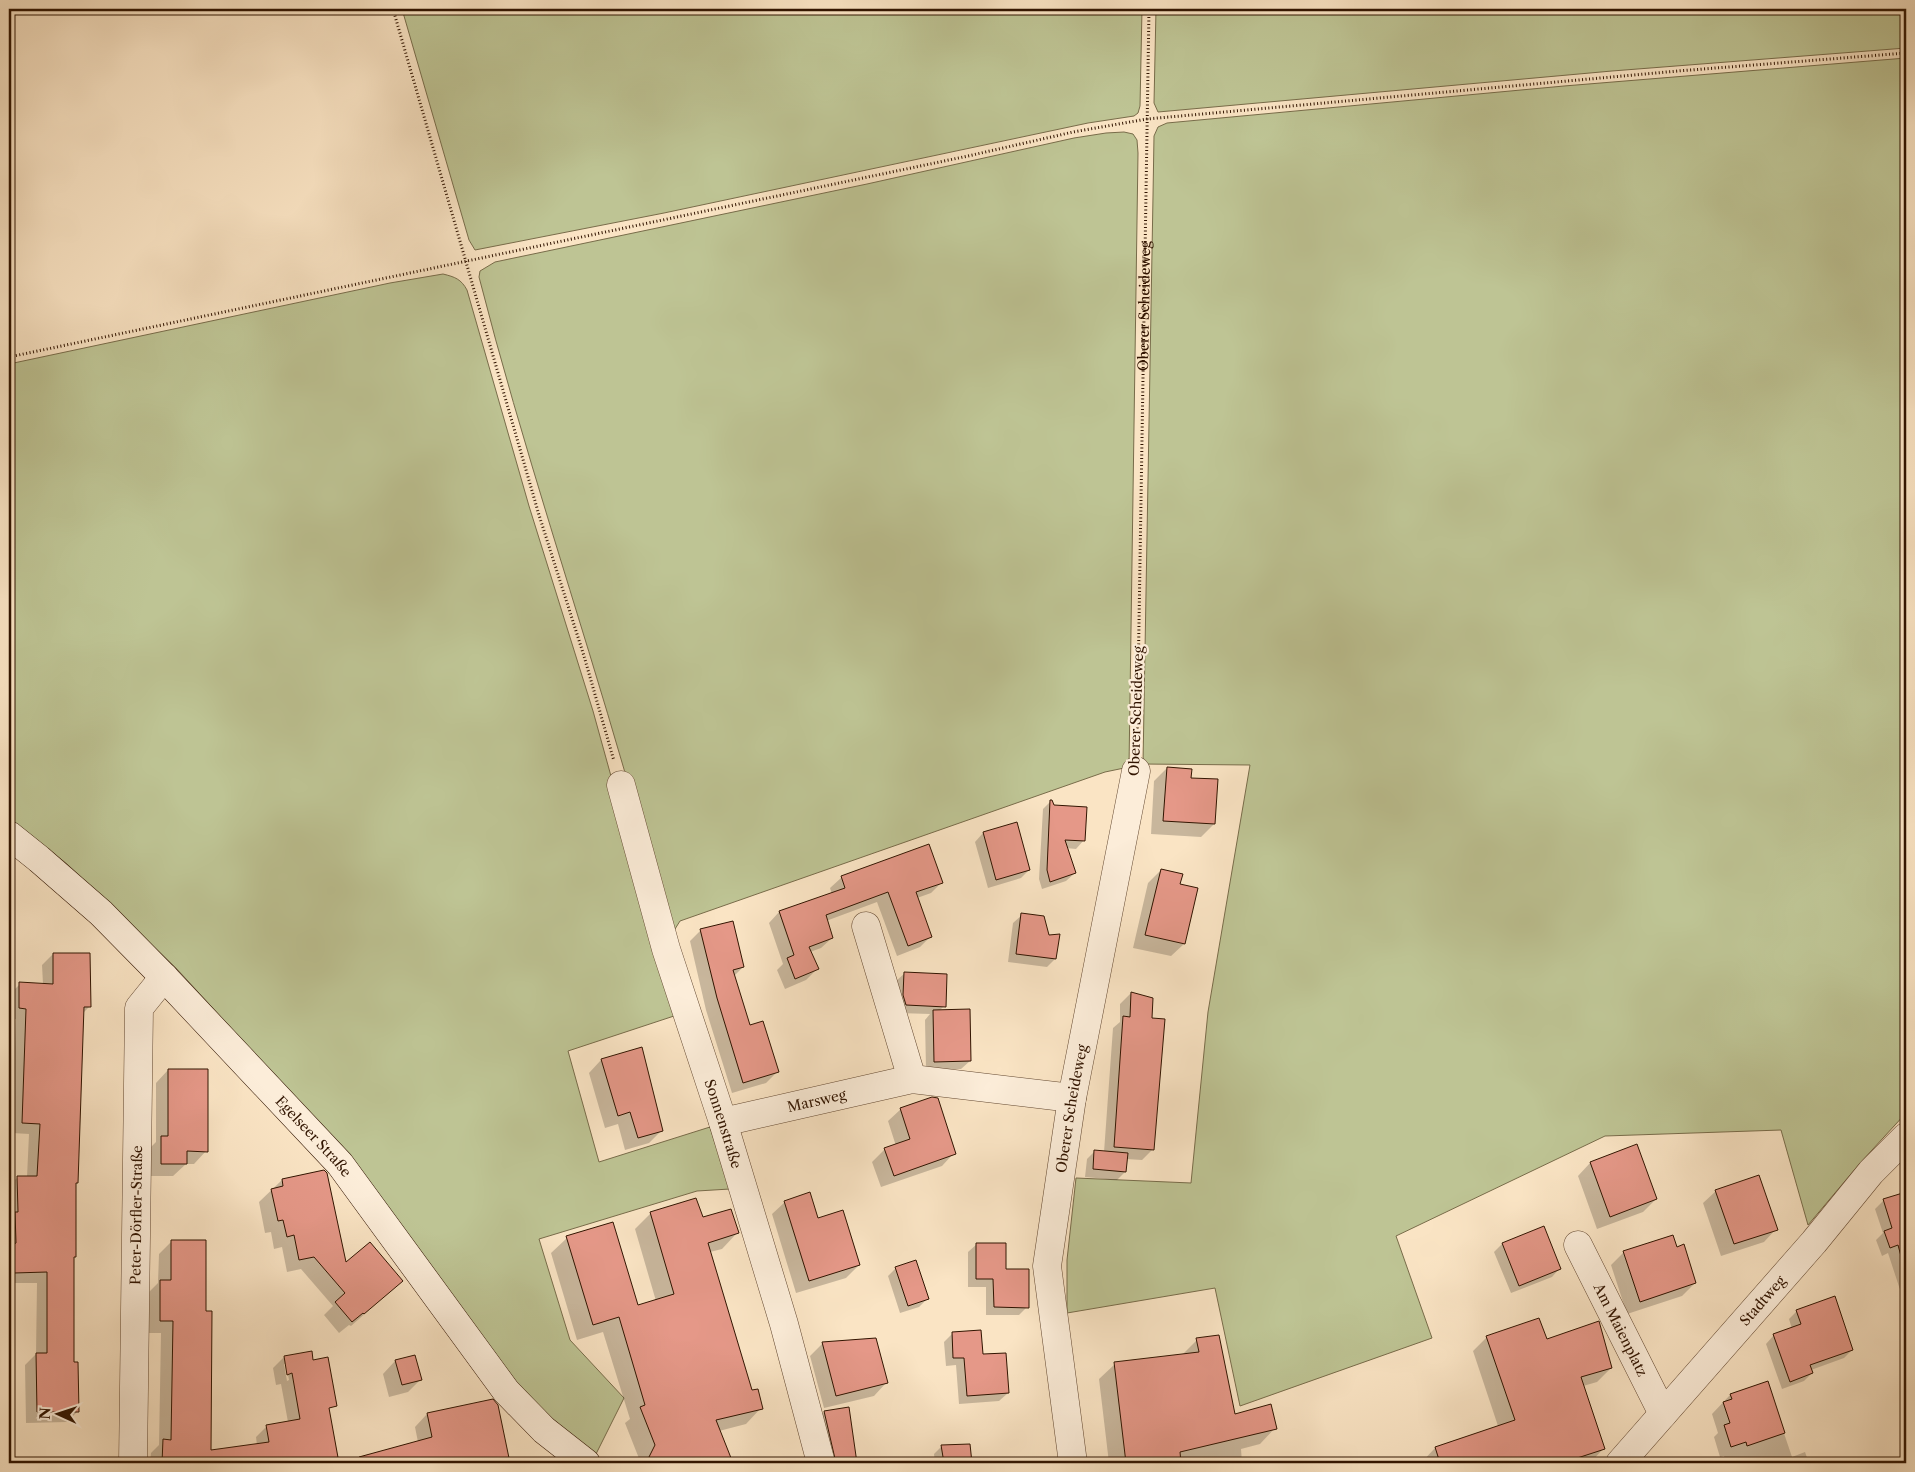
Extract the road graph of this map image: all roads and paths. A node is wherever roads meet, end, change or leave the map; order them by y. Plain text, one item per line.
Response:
1 (393, 9) edge
2 (1149, 9) edge
3 (1906, 53) edge
4 (1147, 119) junction
5 (465, 261) junction
6 (9, 357) edge
7 (1136, 771) joint
8 (621, 785) joint
9 (9, 835) edge
10 (866, 926) dead end
11 (164, 977) junction
12 (912, 1079) junction
13 (1072, 1098) junction
14 (723, 1122) junction
15 (1906, 1137) edge
16 (1578, 1245) dead end
17 (1663, 1414) junction
18 (133, 1463) edge
19 (586, 1463) edge
20 (821, 1463) edge
21 (1073, 1463) edge
22 (1620, 1463) edge

1 - 5 path
2 - 4 path, Oberer Scheideweg
3 - 4 path
4 - 5 path
4 - 7 path, Oberer Scheideweg
5 - 6 path
5 - 8 path
7 - 13 street, Oberer Scheideweg
8 - 14 street, Sonnenstraße
9 - 11 street, Egelseer Straße
10 - 12 street
11 - 18 street, Peter-Dörfler-Straße
11 - 19 street, Egelseer Straße
12 - 13 street, Marsweg
12 - 14 street, Marsweg
13 - 21 street, Oberer Scheideweg
14 - 20 street, Sonnenstraße
15 - 17 street, Stadtweg
16 - 17 street, Am Maienplatz
17 - 22 street, Stadtweg

